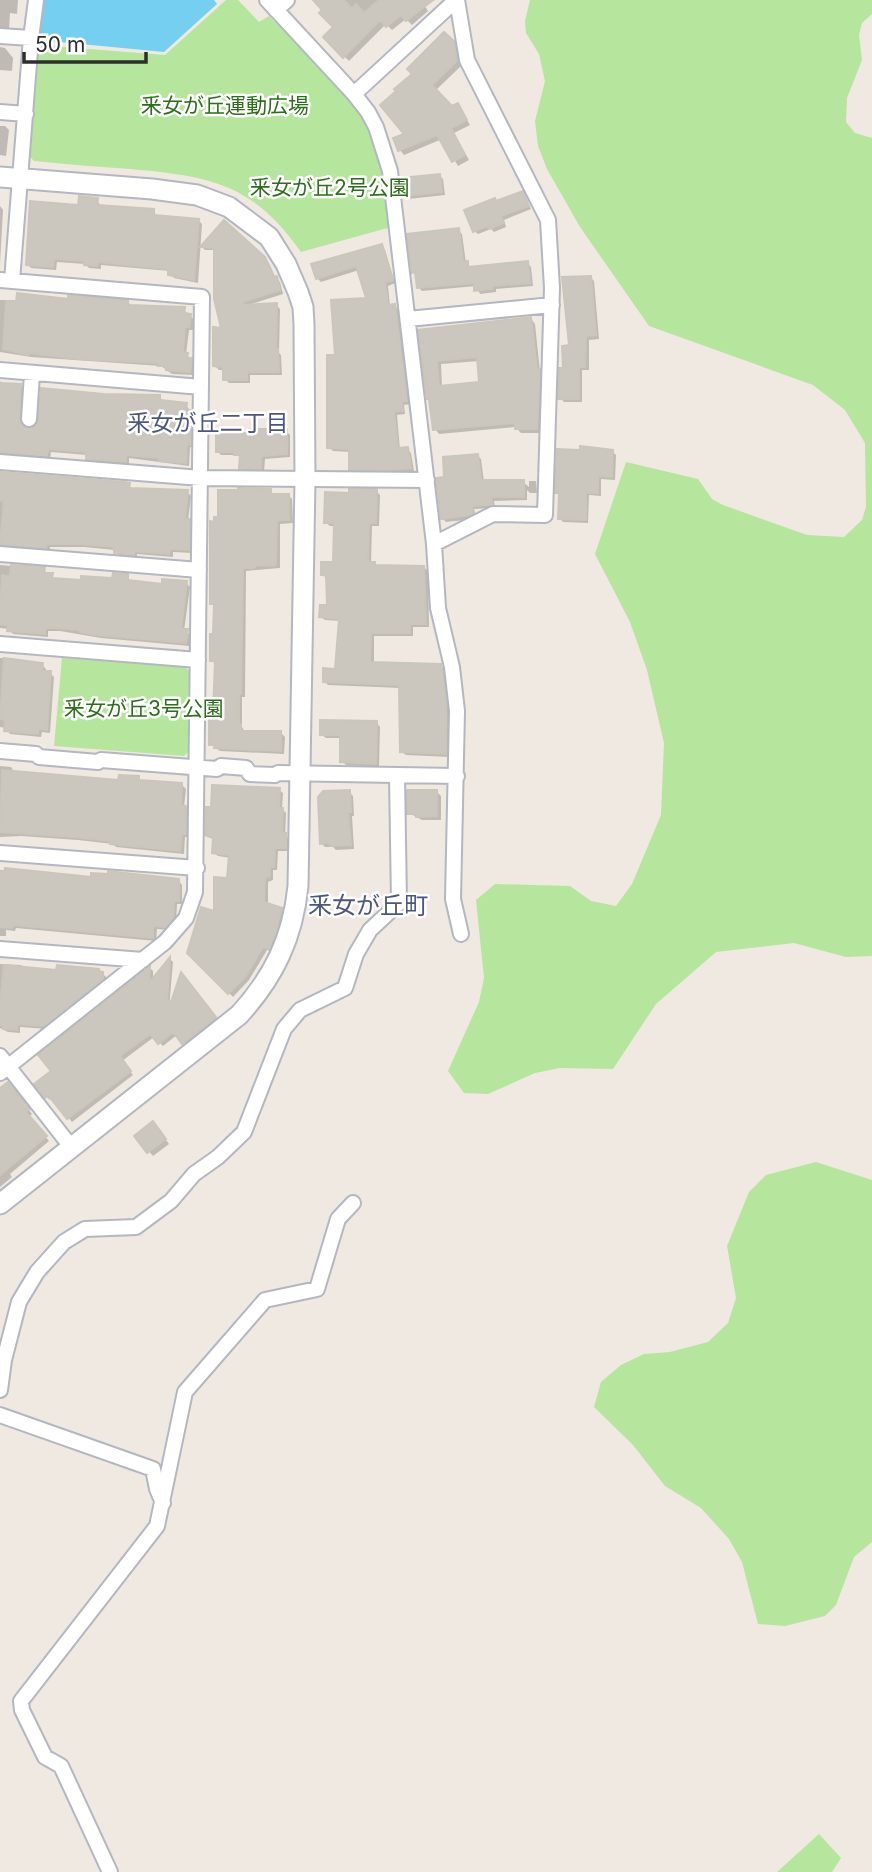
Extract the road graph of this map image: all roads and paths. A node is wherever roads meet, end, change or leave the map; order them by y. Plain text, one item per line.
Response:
1 (36, 0) edge
2 (456, 0) edge
3 (277, 3) edge
4 (0, 36) edge
5 (31, 38) junction
6 (354, 94) junction
7 (0, 112) edge
8 (26, 114) junction
9 (0, 177) edge
10 (21, 178) junction
11 (6, 281) edge
12 (552, 305) junction
13 (408, 319) junction
14 (0, 370) edge
15 (32, 374) junction
16 (201, 387) junction
17 (29, 419) dead end
18 (0, 461) edge
19 (201, 478) junction
20 (304, 480) junction
21 (427, 480) junction
22 (434, 544) junction
23 (0, 554) edge
24 (199, 570) junction
25 (0, 644) edge
26 (198, 660) junction
27 (0, 751) edge
28 (196, 768) junction
29 (301, 773) junction
30 (397, 775) junction
31 (457, 776) junction
32 (0, 853) edge
33 (197, 868) junction
34 (461, 934) dead end
35 (0, 949) edge
36 (143, 960) junction
37 (3, 1065) edge
38 (72, 1148) junction
39 (353, 1203) dead end
40 (0, 1204) edge
41 (0, 1390) edge
42 (0, 1415) edge
43 (163, 1503) junction
44 (110, 1872) edge

1 - 5 street
2 - 6 street
2 - 12 street
3 - 6 street
4 - 5 street
5 - 8 street
6 - 13 street
7 - 8 street
8 - 10 street
9 - 10 street
10 - 11 street
10 - 20 street
11 - 16 street
12 - 13 street
12 - 22 street
13 - 21 street
14 - 15 street
15 - 16 street
15 - 17 street
16 - 19 street
18 - 19 street
19 - 20 street
19 - 24 street
20 - 21 street
20 - 29 street
21 - 22 street
22 - 31 street
23 - 24 street
24 - 26 street
25 - 26 street
26 - 28 street
27 - 28 street
28 - 29 street
28 - 33 street
29 - 30 street
29 - 38 street
30 - 31 street
30 - 41 street
31 - 34 street
32 - 33 street
33 - 36 street
35 - 36 street
36 - 37 street
37 - 38 street
38 - 40 street
39 - 43 street
42 - 43 street
43 - 44 street

